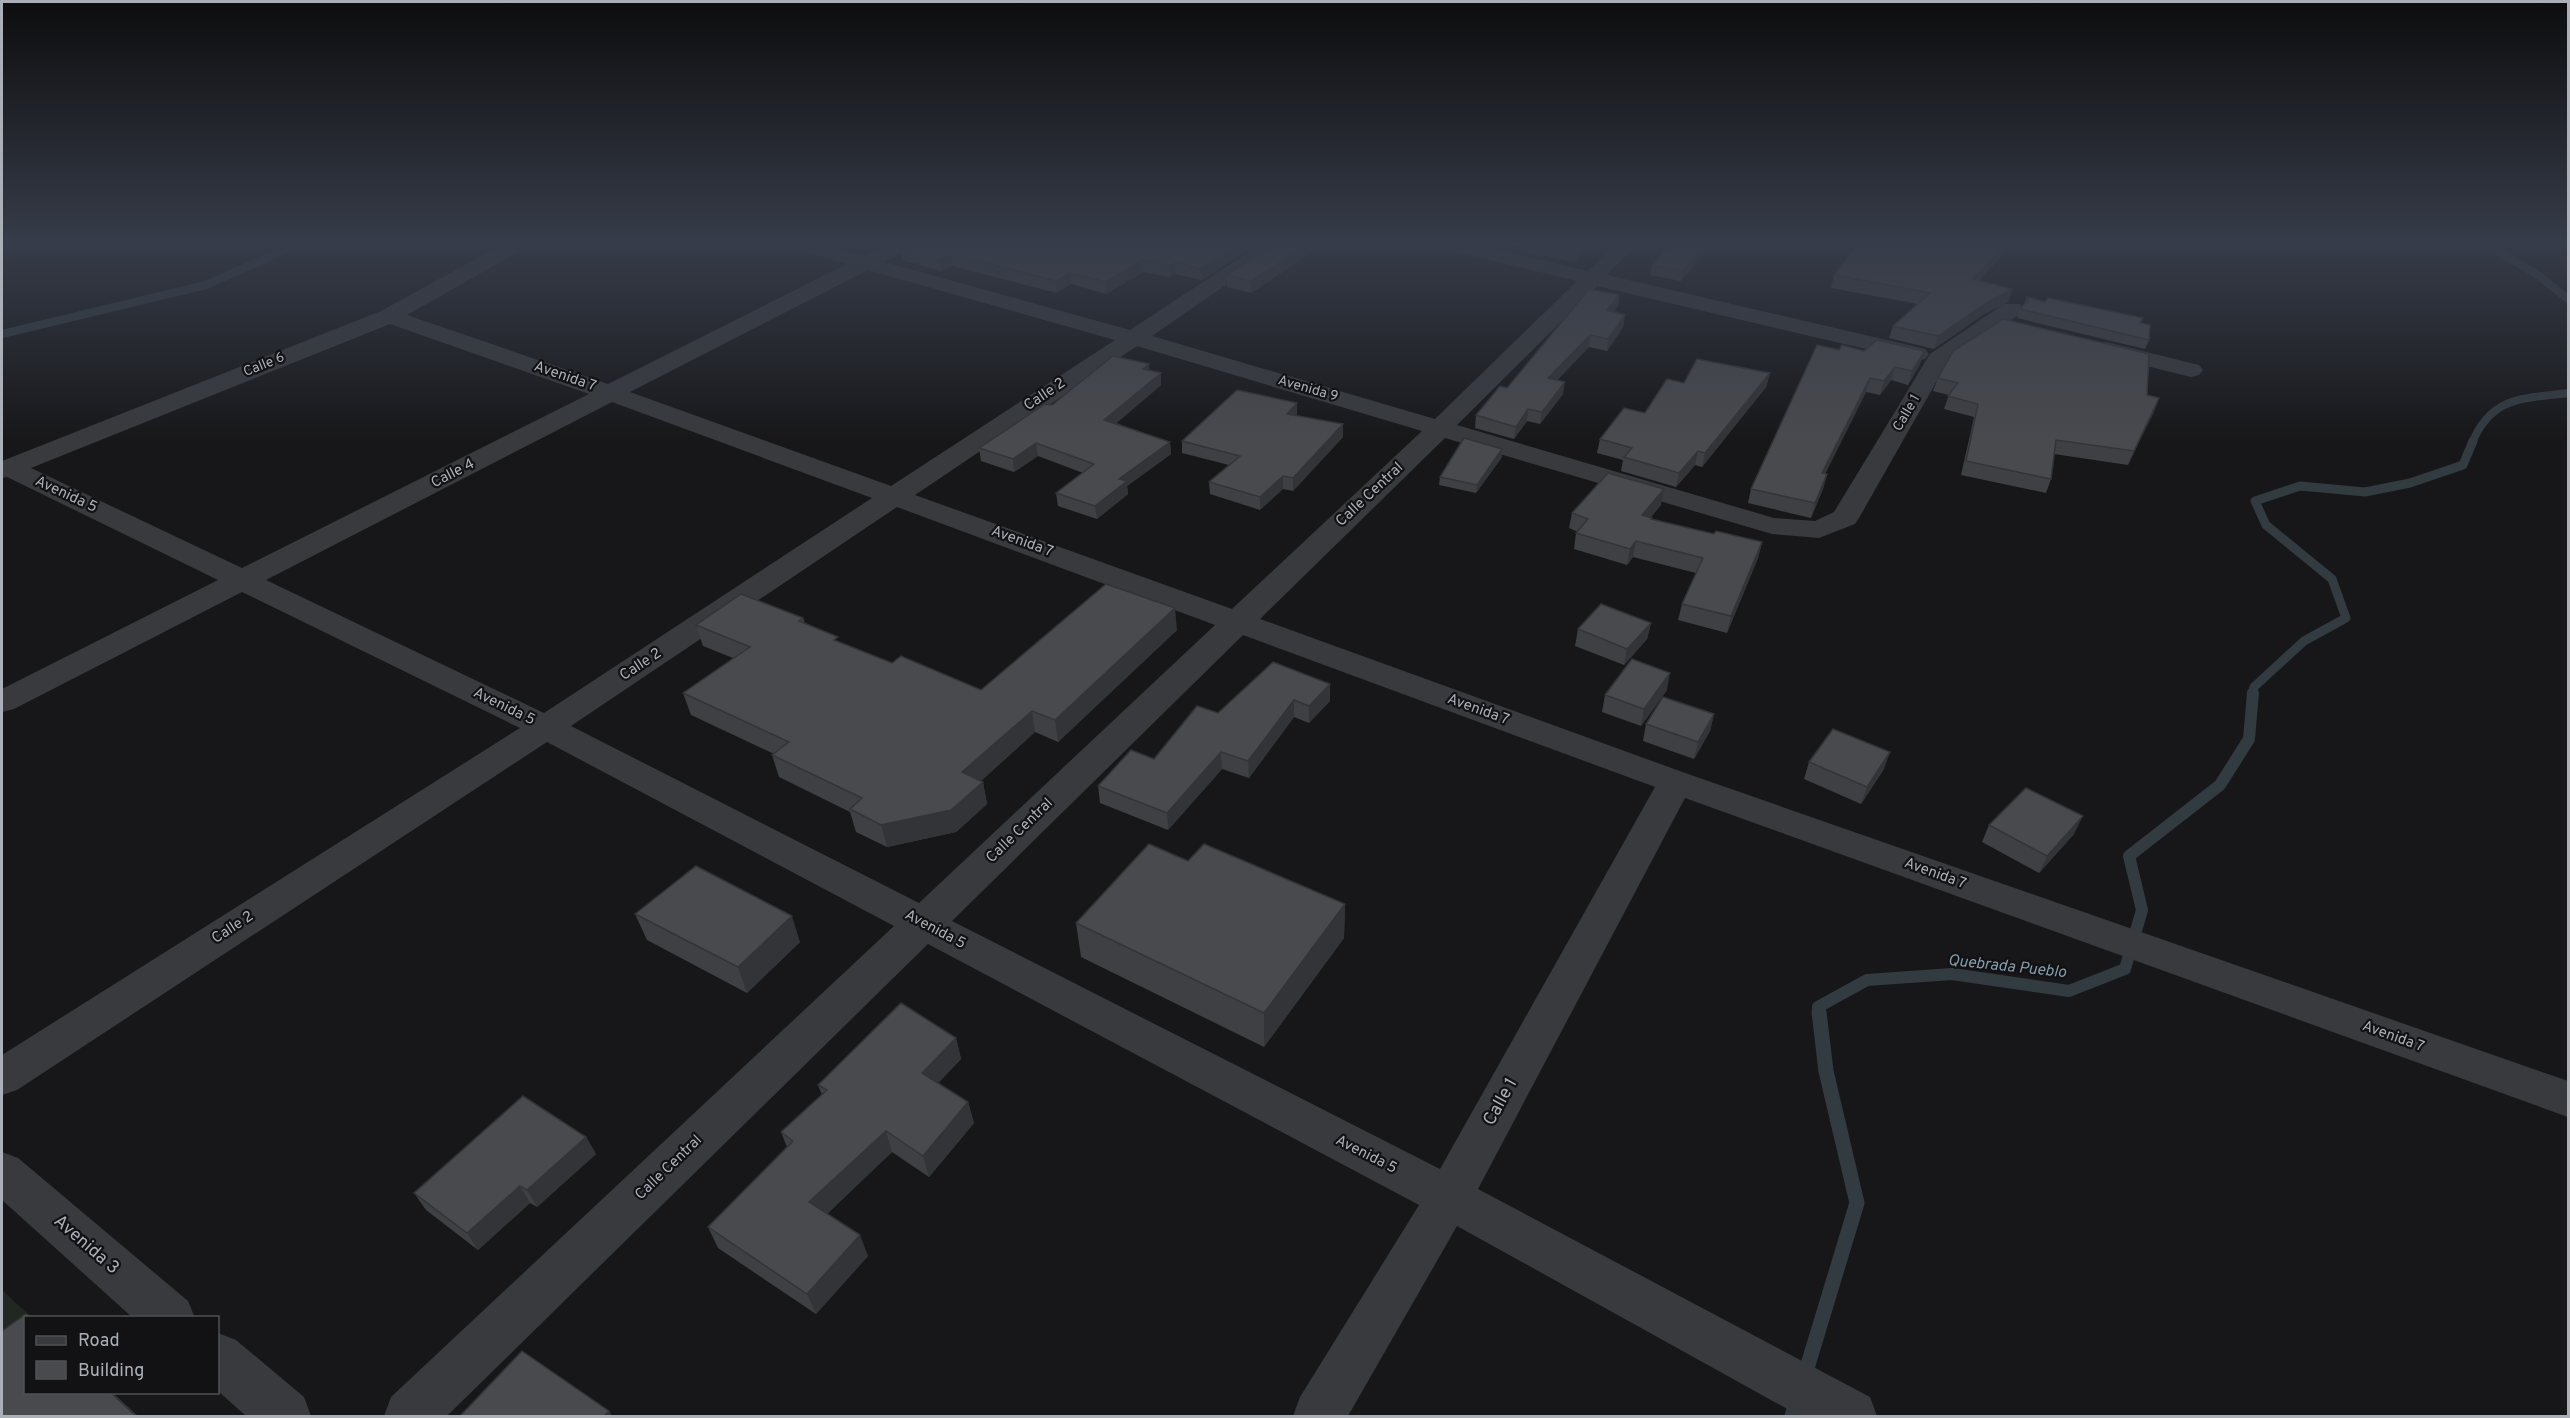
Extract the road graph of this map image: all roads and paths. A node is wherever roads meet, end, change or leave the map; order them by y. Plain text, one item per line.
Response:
1 (399, 310) edge
2 (772, 310) edge
3 (1034, 310) edge
4 (1173, 310) edge
5 (1559, 310) edge
6 (1733, 310) edge
7 (389, 316) junction
8 (2028, 330) edge
9 (1131, 337) junction
10 (2086, 344) edge
11 (1938, 359) junction
12 (2191, 370) dead end
13 (610, 393) junction
14 (1440, 428) junction
15 (5, 468) edge
16 (896, 496) junction
17 (1819, 530) joint
18 (245, 580) junction
19 (1236, 621) junction
20 (2, 702) edge
21 (546, 727) junction
22 (1676, 782) junction
23 (924, 924) junction
24 (2, 1077) edge
25 (2568, 1100) edge
26 (2, 1172) edge
27 (1449, 1197) junction
28 (169, 1316) edge
29 (219, 1359) edge
30 (285, 1416) edge
31 (410, 1416) edge
32 (1319, 1416) edge
33 (1851, 1416) edge

1 - 7 street, Calle 6
2 - 13 street, Calle 4
3 - 9 street, Avenida 9
4 - 9 street, Calle 2
5 - 14 street, Calle Central
6 - 11 street
7 - 13 street, Avenida 7
7 - 15 street, Calle 6
8 - 11 street, Calle 1
9 - 14 street, Avenida 9
9 - 16 street, Calle 2
10 - 12 street
11 - 17 street, Calle 1
13 - 16 street, Avenida 7
13 - 18 street, Calle 4
14 - 17 street, Avenida 9
14 - 19 street, Calle Central
15 - 18 street, Avenida 5
16 - 19 street, Avenida 7
16 - 21 street, Calle 2
18 - 20 street, Calle 4
18 - 21 street, Avenida 5
19 - 22 street, Avenida 7
19 - 23 street, Calle Central
21 - 23 street, Avenida 5
21 - 24 street, Calle 2
22 - 25 street, Avenida 7
22 - 27 street, Calle 1
23 - 27 street, Avenida 5
23 - 31 street, Calle Central
26 - 28 street, Avenida 3
27 - 32 street, Calle 1
27 - 33 street, Avenida 5
29 - 30 street

